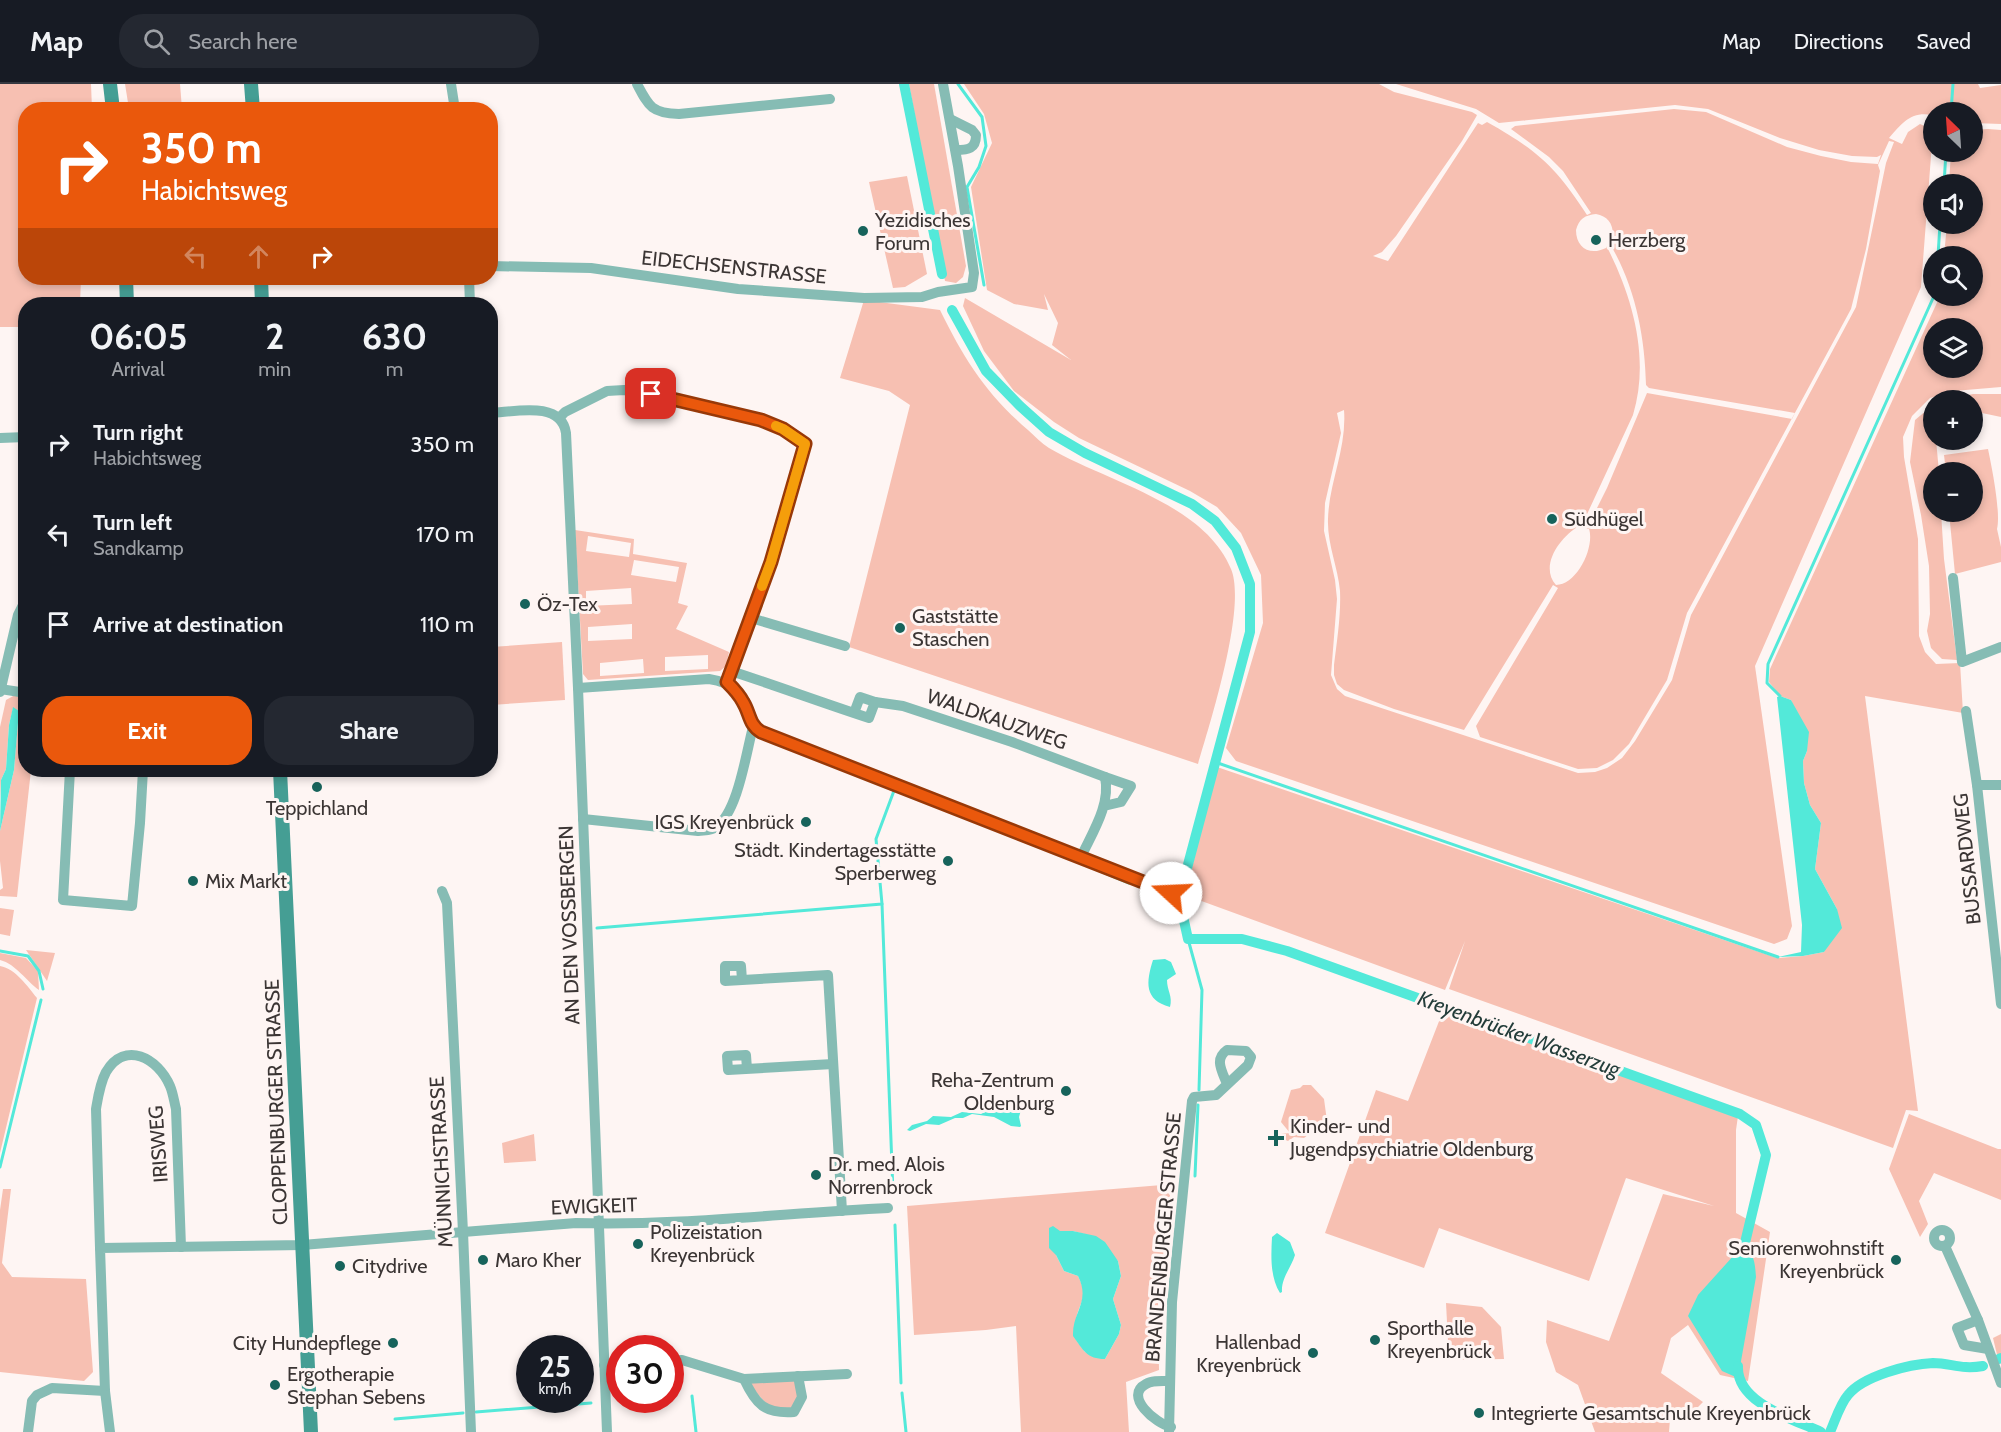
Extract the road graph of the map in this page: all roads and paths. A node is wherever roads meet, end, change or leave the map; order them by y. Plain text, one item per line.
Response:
1 (110, 84) edge
2 (251, 84) edge
3 (451, 84) edge
4 (637, 84) edge
5 (943, 84) edge
6 (830, 99) dead end
7 (112, 102) edge
8 (252, 102) edge
9 (454, 102) edge
10 (950, 119) junction
11 (956, 150) junction
12 (498, 266) edge
13 (498, 413) edge
14 (559, 418) junction
15 (18, 437) edge
16 (0, 438) edge
17 (1953, 578) dead end
18 (18, 615) edge
19 (750, 618) junction
20 (845, 646) dead end
21 (2001, 647) edge
22 (731, 671) junction
23 (727, 682) junction
24 (578, 688) junction
25 (0, 690) edge
26 (18, 692) edge
27 (875, 702) junction
28 (1966, 711) dead end
29 (854, 713) junction
30 (753, 727) junction
31 (70, 777) edge
32 (143, 777) edge
33 (280, 777) edge
34 (1105, 777) junction
35 (2001, 785) edge
36 (1977, 786) junction
37 (1104, 806) junction
38 (583, 819) junction
39 (1081, 857) junction
40 (442, 891) dead end
41 (1171, 893) dead end
42 (742, 980) dead end
43 (2001, 1004) edge
44 (833, 1064) junction
45 (747, 1069) dead end
46 (1227, 1084) dead end
47 (888, 1208) dead end
48 (842, 1211) junction
49 (598, 1224) junction
50 (463, 1232) junction
51 (302, 1245) junction
52 (1945, 1246) dead end
53 (181, 1247) junction
54 (100, 1248) junction
55 (1978, 1320) junction
56 (1988, 1349) junction
57 (684, 1361) edge
58 (604, 1365) joint
59 (848, 1374) dead end
60 (798, 1376) junction
61 (744, 1379) junction
62 (1170, 1381) junction
63 (2001, 1383) edge
64 (105, 1390) junction
65 (1170, 1429) edge
66 (28, 1432) edge
67 (110, 1432) edge
68 (310, 1432) edge
69 (471, 1432) edge
70 (607, 1432) edge

1 - 7 main road
2 - 8 main road
3 - 9 street
4 - 6 street
5 - 10 street
10 - 11 street
10 - 11 street
11 - 12 street, EIDECHSENSTRASSE
13 - 14 street
14 - 19 street
14 - 24 street, AN DEN VOSSBERGEN
15 - 16 street
17 - 21 street
18 - 25 street
19 - 20 street
19 - 22 street
22 - 23 street
22 - 29 street
23 - 24 street
23 - 30 street
24 - 38 street, AN DEN VOSSBERGEN
25 - 26 street
27 - 29 street
27 - 29 street
27 - 34 street, WALDKAUZWEG
28 - 36 street, BUSSARDWEG
30 - 38 street
30 - 39 street
31 - 32 street
33 - 51 main road, CLOPPENBURGER STRASSE
34 - 37 street
34 - 37 street, WALDKAUZWEG
35 - 36 street
36 - 43 street, BUSSARDWEG
37 - 39 street
38 - 49 street, AN DEN VOSSBERGEN
39 - 41 street
40 - 50 street, MÜNNICHSTRASSE
42 - 44 street
44 - 45 street
44 - 48 street
46 - 62 street, BRANDENBURGER STRASSE
47 - 48 street, EWIGKEIT
48 - 49 street, EWIGKEIT
49 - 50 street, EWIGKEIT
49 - 58 street, AN DEN VOSSBERGEN
50 - 51 street, EWIGKEIT
50 - 69 street, MÜNNICHSTRASSE
51 - 53 street, EWIGKEIT
51 - 68 main road, CLOPPENBURGER STRASSE
52 - 55 street
53 - 54 street, EWIGKEIT
53 - 54 street, IRISWEG
54 - 64 street, IRISWEG
55 - 56 street
55 - 56 street
56 - 63 street
57 - 61 street
58 - 70 street, AN DEN VOSSBERGEN
59 - 60 street
60 - 61 street
60 - 61 street
62 - 65 street, BRANDENBURGER STRASSE
62 - 65 street, BRANDENBURGER STRASSE
64 - 66 street
64 - 67 street, IRISWEG

